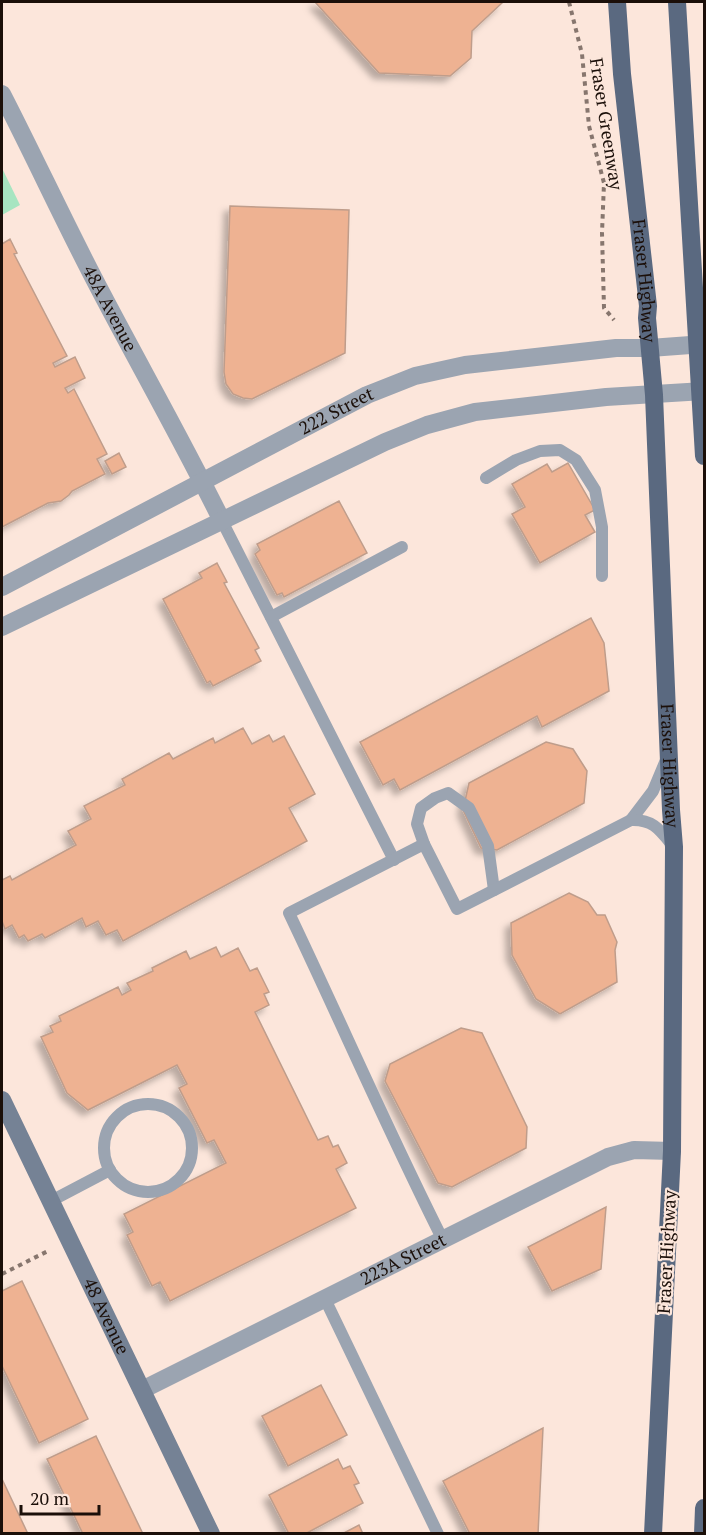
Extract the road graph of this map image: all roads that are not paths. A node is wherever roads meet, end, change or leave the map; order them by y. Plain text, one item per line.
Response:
1 (617, 2) edge
2 (677, 2) edge
3 (2, 94) edge
4 (701, 344) edge
5 (650, 348) junction
6 (702, 391) edge
7 (654, 395) junction
8 (705, 456) edge
9 (486, 478) dead end
10 (202, 480) junction
11 (222, 521) junction
12 (402, 547) dead end
13 (602, 576) dead end
14 (2, 587) edge
15 (271, 617) junction
16 (2, 627) edge
17 (669, 754) junction
18 (631, 820) junction
19 (424, 844) junction
20 (674, 847) junction
21 (394, 860) junction
22 (494, 890) junction
23 (2, 1100) edge
24 (672, 1151) junction
25 (110, 1170) junction
26 (51, 1201) junction
27 (443, 1240) junction
28 (325, 1299) junction
29 (142, 1390) junction
30 (705, 1508) edge
31 (211, 1533) edge
32 (438, 1533) edge
33 (653, 1533) edge
34 (703, 1533) edge

1 - 5 main road, Fraser Highway
2 - 4 main road
3 - 10 street, 48A Avenue
4 - 5 street, 222 Street
4 - 6 main road
5 - 7 main road, Fraser Highway
5 - 10 street, 222 Street
6 - 7 street
6 - 8 main road
7 - 11 street
7 - 17 main road, Fraser Highway
9 - 13 lane
10 - 11 street, 48A Avenue
10 - 14 street, 222 Street
11 - 15 lane
11 - 16 street
12 - 15 lane
15 - 21 lane
17 - 18 lane
17 - 20 main road, Fraser Highway
18 - 20 lane
18 - 22 lane
19 - 21 lane
19 - 22 lane
19 - 22 lane
20 - 24 main road, Fraser Highway
21 - 27 lane
23 - 26 main road, 48 Avenue
24 - 27 street, 223A Street
24 - 33 main road, Fraser Highway
25 - 25 lane
25 - 26 lane
26 - 29 main road, 48 Avenue
27 - 28 street, 223A Street
28 - 29 street, 223A Street
28 - 32 lane
29 - 31 main road, 48 Avenue
30 - 34 main road

